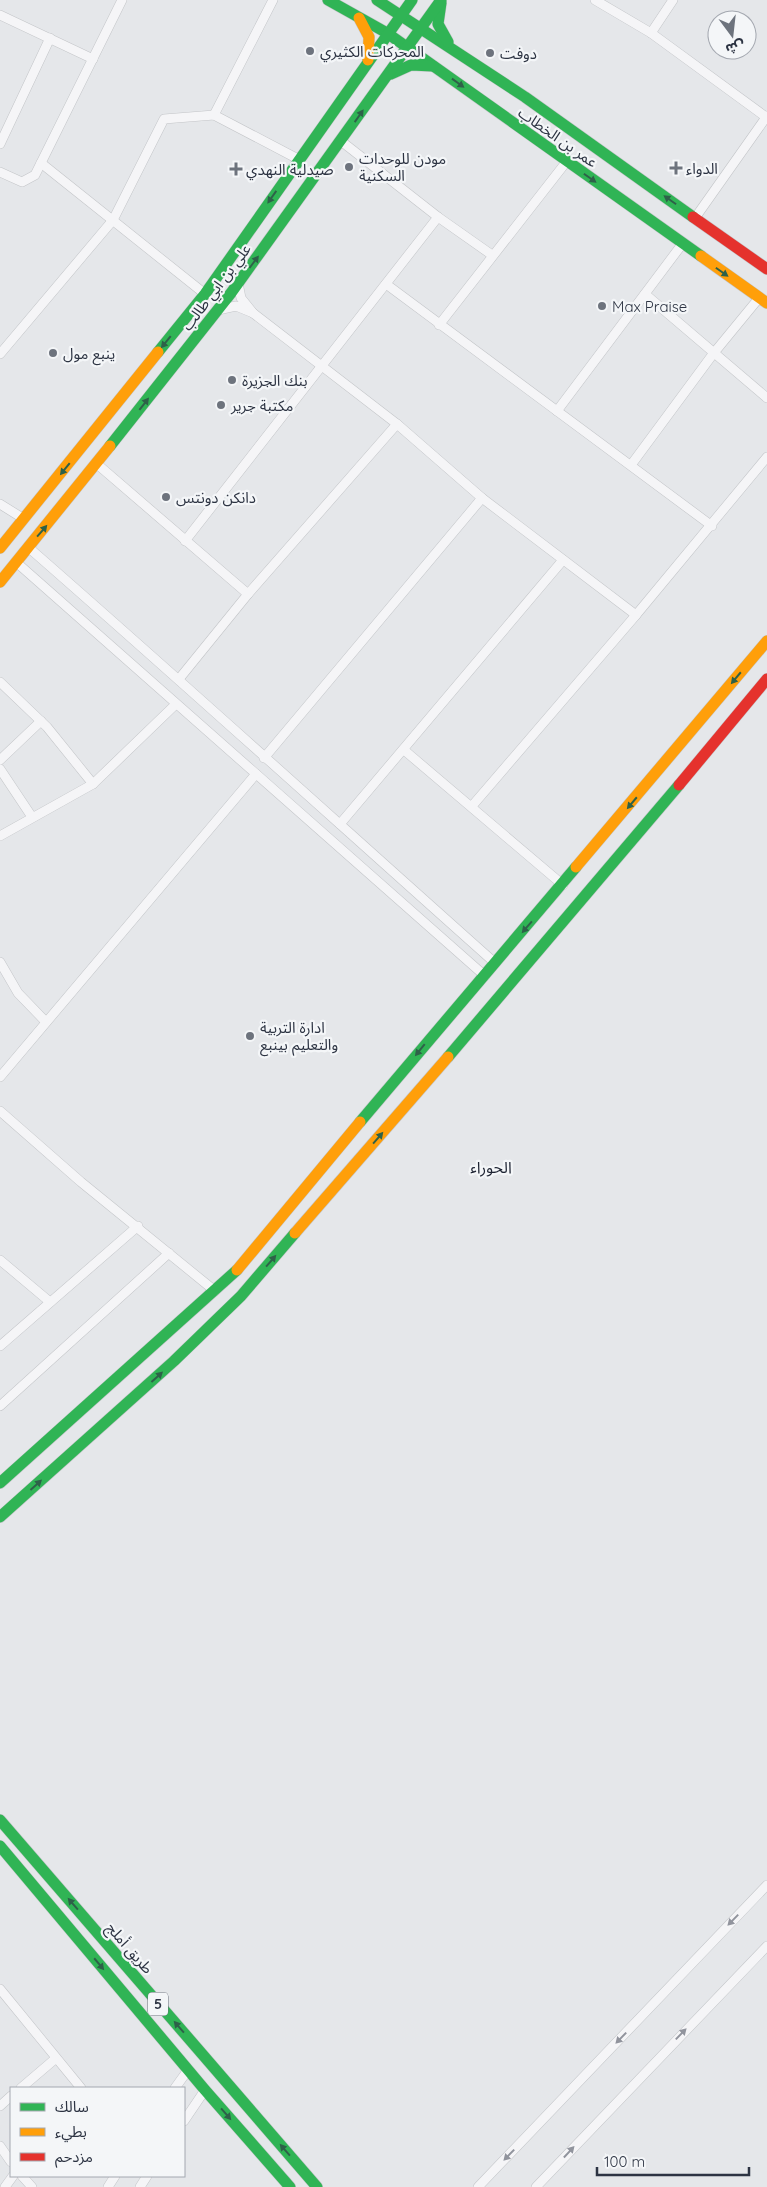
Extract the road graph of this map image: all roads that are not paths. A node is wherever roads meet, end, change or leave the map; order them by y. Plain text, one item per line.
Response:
1 (122, 0) edge
2 (273, 0) edge
3 (328, 0) edge
4 (377, 0) edge
5 (412, 0) edge
6 (441, 0) edge
7 (595, 0) edge
8 (673, 0) edge
9 (402, 14) junction
10 (0, 15) edge
11 (358, 16) junction
12 (422, 27) junction
13 (388, 33) junction
14 (651, 34) junction
15 (50, 38) junction
16 (408, 47) junction
17 (452, 48) junction
18 (93, 58) junction
19 (367, 62) junction
20 (439, 69) junction
21 (387, 77) junction
22 (214, 115) junction
23 (767, 117) edge
24 (341, 141) junction
25 (0, 144) edge
26 (298, 159) junction
27 (567, 161) junction
28 (41, 163) junction
29 (0, 172) edge
30 (438, 217) junction
31 (696, 218) junction
32 (113, 220) junction
33 (682, 243) junction
34 (492, 255) junction
35 (767, 269) edge
36 (238, 284) junction
37 (386, 284) junction
38 (205, 294) junction
39 (645, 294) junction
40 (763, 301) edge
41 (218, 310) junction
42 (253, 313) junction
43 (439, 325) junction
44 (0, 354) edge
45 (713, 354) junction
46 (323, 366) junction
47 (767, 398) edge
48 (557, 411) junction
49 (397, 424) junction
50 (767, 457) edge
51 (97, 464) junction
52 (631, 465) junction
53 (482, 498) junction
54 (0, 504) edge
55 (24, 519) junction
56 (712, 526) junction
57 (185, 541) junction
58 (28, 547) junction
59 (0, 548) edge
60 (563, 560) junction
61 (16, 562) junction
62 (0, 582) edge
63 (248, 594) junction
64 (636, 615) junction
65 (767, 641) edge
66 (179, 679) junction
67 (767, 680) edge
68 (0, 682) edge
69 (176, 704) junction
70 (41, 722) junction
71 (404, 750) junction
72 (264, 758) junction
73 (0, 760) edge
74 (0, 769) edge
75 (256, 774) junction
76 (93, 784) junction
77 (472, 806) junction
78 (32, 817) junction
79 (340, 824) junction
80 (0, 836) edge
81 (563, 885) junction
82 (0, 962) edge
83 (495, 963) junction
84 (485, 976) junction
85 (46, 1022) junction
86 (0, 1077) edge
87 (0, 1111) edge
88 (138, 1226) junction
89 (170, 1253) junction
90 (0, 1260) edge
91 (215, 1291) junction
92 (50, 1302) junction
93 (0, 1346) edge
94 (0, 1406) edge
95 (0, 1483) edge
96 (0, 1517) edge
97 (0, 1820) edge
98 (0, 1846) edge
99 (767, 1885) edge
100 (767, 1946) edge
101 (2, 1995) edge
102 (55, 2059) junction
103 (188, 2070) junction
104 (22, 2087) edge
105 (80, 2087) edge
106 (176, 2087) edge
107 (205, 2090) junction
108 (10, 2097) edge
109 (0, 2106) edge
110 (185, 2120) edge
111 (0, 2146) edge
112 (10, 2161) edge
113 (23, 2177) edge
114 (32, 2187) edge
115 (290, 2187) edge
116 (317, 2187) edge
117 (478, 2187) edge
118 (536, 2187) edge

1 - 18 street
2 - 22 street
3 - 11 main road, عمر بن الخطاب
4 - 9 main road, عمر بن الخطاب
5 - 9 main road, علي بن ابي طالب
6 - 12 main road, علي بن ابي طالب
6 - 17 main road
7 - 14 street
8 - 14 street
9 - 12 main road, عمر بن الخطاب
9 - 13 main road, علي بن ابي طالب
10 - 15 street
11 - 13 main road, عمر بن الخطاب
11 - 19 main road
12 - 16 main road, علي بن ابي طالب
12 - 17 main road, عمر بن الخطاب
13 - 16 main road, عمر بن الخطاب
13 - 19 main road, علي بن ابي طالب
14 - 23 street
15 - 18 street
15 - 25 street
16 - 20 main road, عمر بن الخطاب
16 - 21 main road, علي بن ابي طالب
31 -> 17 main road, عمر بن الخطاب
18 - 28 street
19 - 26 main road, علي بن ابي طالب
20 - 21 main road
20 -> 27 main road, عمر بن الخطاب
24 -> 21 main road, علي بن ابي طالب
22 - 26 street
22 - 32 street
23 - 31 street
24 - 30 street
36 -> 24 main road, علي بن ابي طالب
26 -> 38 main road, علي بن ابي طالب
27 -> 33 main road, عمر بن الخطاب
27 - 34 street
28 - 29 street
28 - 32 street
30 - 34 street
30 - 37 street
31 - 35 main road, عمر بن الخطاب
32 - 38 street
32 - 44 street
33 - 39 street
33 -> 40 main road, عمر بن الخطاب
34 - 43 street
36 - 41 main road, علي بن ابي طالب
36 - 42 street
37 - 43 street
37 - 46 street
38 -> 55 main road, علي بن ابي طالب
39 - 45 street
39 - 48 street
40 - 45 street
41 - 42 street
51 -> 41 main road, علي بن ابي طالب
42 - 46 street
43 - 48 street
45 - 47 street
45 - 52 street
46 - 49 street
46 - 57 street
48 - 52 street
49 - 53 street
49 - 63 street
50 - 56 street
51 - 57 street
58 -> 51 main road, علي بن ابي طالب
52 - 56 street
53 - 60 street
53 - 72 street
54 - 55 street
55 - 59 main road, علي بن ابي طالب
56 - 64 street
57 - 63 street
58 - 61 main road, علي بن ابي طالب
58 - 66 street
60 - 64 street
60 - 71 street
61 - 62 main road, علي بن ابي طالب
61 - 69 street
63 - 66 street
64 - 77 street
65 -> 81 main road
66 - 72 street
96 -> 67 main road
68 - 70 street
69 - 75 street
69 - 76 street
70 - 73 street
70 - 76 street
71 - 77 street
71 - 79 street
72 - 79 street
74 - 78 street
75 - 84 street
75 - 85 street
76 - 78 street
77 - 81 street
78 - 80 street
79 - 83 street
81 -> 83 main road
82 - 85 street
83 - 84 main road
84 -> 91 main road
85 - 86 street
87 - 88 street
88 - 89 street
88 - 92 street
89 - 91 street
89 - 94 street
90 - 92 street
91 - 95 main road
92 - 93 street
116 -> 97 main road, طريق أملج / 5
98 -> 103 main road, 5
99 -> 117 street
118 -> 100 street
101 - 102 street
102 - 104 street
102 - 105 street
103 - 106 street
103 - 107 main road, 5
107 - 110 street
107 -> 115 main road, 5
108 - 109 street
111 - 112 street
113 - 114 street

